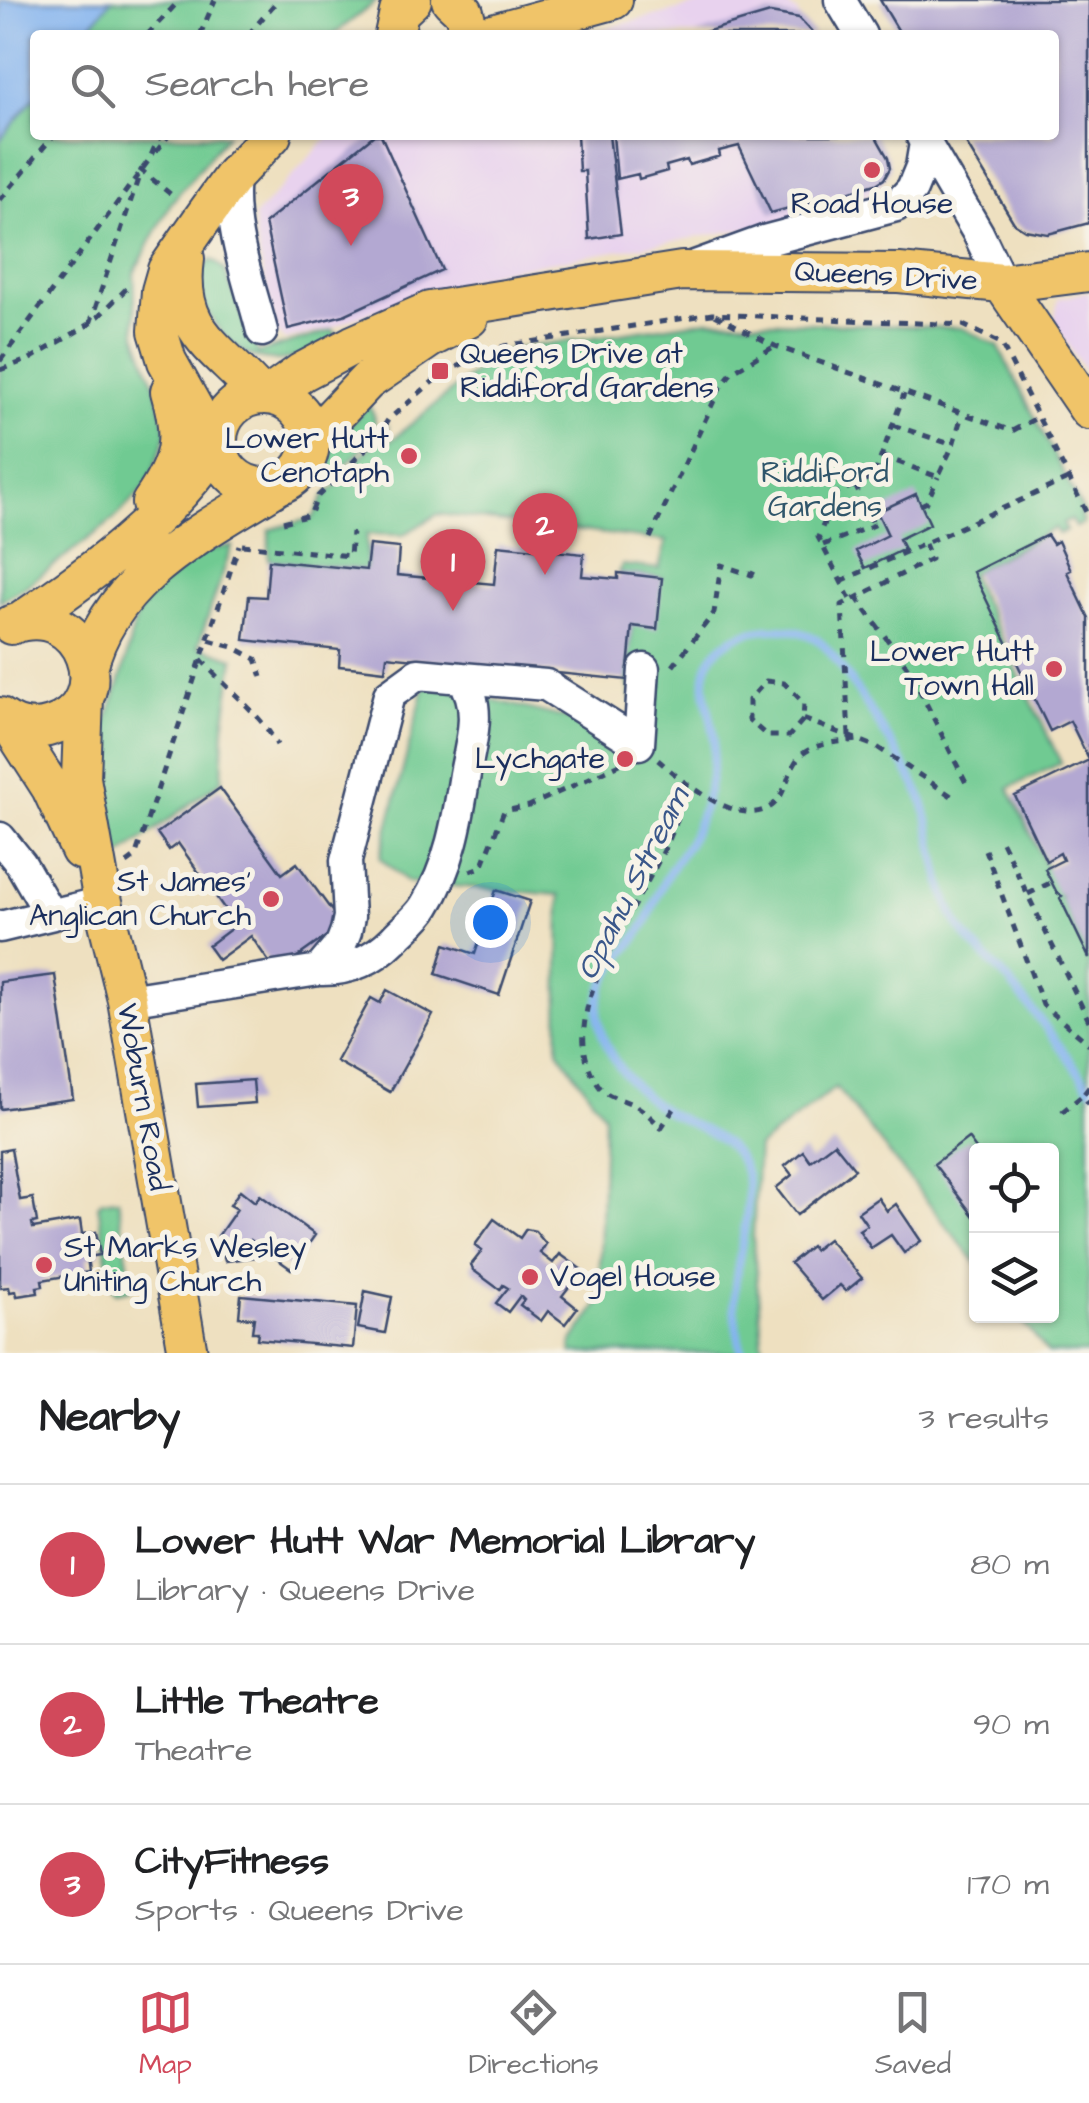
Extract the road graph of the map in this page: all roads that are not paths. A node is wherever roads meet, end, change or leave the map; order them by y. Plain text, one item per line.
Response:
1 (412, 0) edge
2 (451, 0) edge
3 (613, 0) edge
4 (840, 0) edge
5 (395, 30) edge
6 (469, 30) edge
7 (503, 30) edge
8 (858, 30) edge
9 (267, 140) edge
10 (923, 140) edge
11 (924, 140) edge
12 (234, 176) junction
13 (186, 246) junction
14 (238, 253) junction
15 (682, 271) junction
16 (1089, 272) edge
17 (1002, 283) junction
18 (507, 299) junction
19 (262, 332) dead end
20 (167, 362) junction
21 (265, 395) junction
22 (1089, 410) edge
23 (217, 440) junction
24 (310, 441) junction
25 (275, 487) junction
26 (115, 554) junction
27 (11, 627) edge
28 (656, 672) road end
29 (462, 678) junction
30 (86, 683) junction
31 (3, 719) edge
32 (0, 838) edge
33 (103, 902) junction
34 (50, 914) junction
35 (0, 927) edge
36 (318, 970) junction
37 (127, 1000) junction
38 (188, 1353) edge

1 - 5 main road
2 - 6 main road
3 - 7 main road
4 - 8 street
9 - 12 main road
10 - 15 street, Queens Drive
11 - 17 street
12 - 13 main road
12 - 14 street
13 - 14 street
13 - 20 main road
13 - 21 main road
14 - 19 street
15 - 17 main road, Queens Drive
15 - 18 main road, Queens Drive
16 - 17 main road, Queens Drive
17 - 22 main road
18 - 21 main road, Queens Drive
18 - 24 main road, Queens Drive
20 - 23 main road
20 - 26 main road
21 - 23 main road
21 - 24 main road
23 - 25 main road
23 - 26 main road
24 - 25 main road
25 - 30 main road
26 - 27 main road
27 - 30 main road
28 - 29 street
29 - 36 street
29 - 36 street
30 - 31 main road
30 - 33 main road, Woburn Road
31 - 33 main road, Woburn Road
32 - 34 street
33 - 34 street
33 - 37 main road, Woburn Road
34 - 35 street
36 - 37 street
37 - 38 main road, Woburn Road

